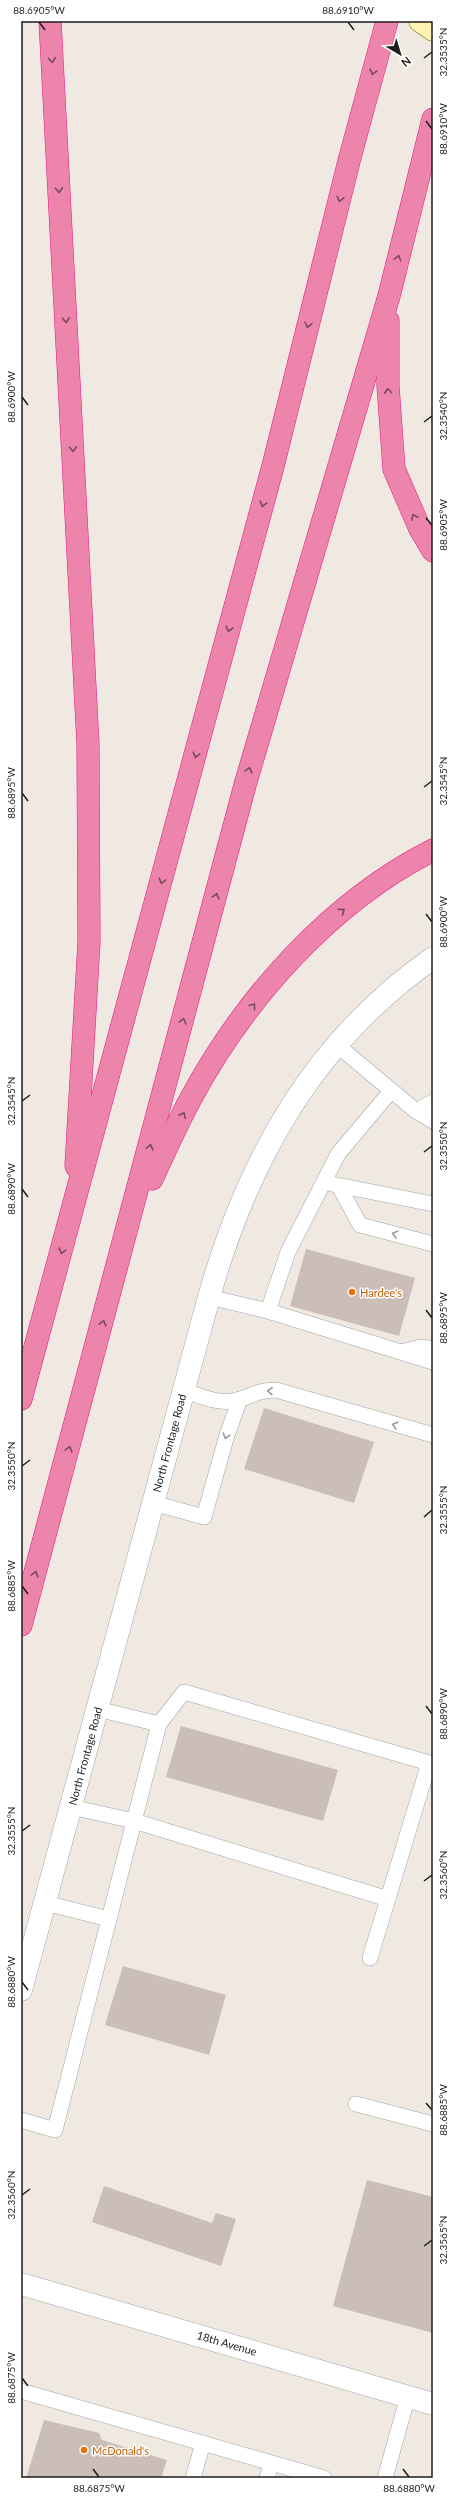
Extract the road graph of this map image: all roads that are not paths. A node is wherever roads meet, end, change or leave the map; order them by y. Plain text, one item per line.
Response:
1 (50, 21) edge
2 (387, 21) edge
3 (420, 21) edge
4 (433, 30) edge
5 (433, 119) edge
6 (389, 296) junction
7 (433, 551) edge
8 (433, 850) edge
9 (433, 958) edge
10 (337, 1045) junction
11 (391, 1091) junction
12 (433, 1102) edge
13 (416, 1111) junction
14 (433, 1122) edge
15 (324, 1182) junction
16 (339, 1186) junction
17 (433, 1204) edge
18 (73, 1213) junction
19 (129, 1225) junction
20 (433, 1244) edge
21 (209, 1296) junction
22 (268, 1311) junction
23 (433, 1349) edge
24 (401, 1352) junction
25 (433, 1362) edge
26 (184, 1391) junction
27 (21, 1399) edge
28 (240, 1399) junction
29 (433, 1435) edge
30 (153, 1503) junction
31 (21, 1625) edge
32 (97, 1709) junction
33 (159, 1724) junction
34 (71, 1807) junction
35 (134, 1822) junction
36 (388, 1899) junction
37 (45, 1903) junction
38 (109, 1919) junction
39 (370, 1958) dead end
40 (21, 1990) edge
41 (356, 2104) dead end
42 (21, 2120) edge
43 (433, 2124) edge
44 (21, 2284) edge
45 (21, 2391) edge
46 (408, 2396) junction
47 (433, 2404) edge
48 (204, 2443) junction
49 (269, 2471) edge
50 (193, 2478) edge
51 (324, 2478) edge
52 (385, 2478) edge

1 -> 18 highway
2 -> 18 highway
3 - 4 main road
6 -> 5 highway
7 -> 6 highway
19 -> 6 highway
19 -> 8 highway
9 - 10 street, North Frontage Road
10 - 11 lane
10 - 21 street, North Frontage Road
11 - 13 lane
11 - 15 lane
12 - 13 lane
13 - 14 lane
15 - 16 lane
15 - 22 lane
16 - 17 lane
20 -> 16 lane
18 -> 27 highway
31 -> 19 highway
21 - 22 lane
21 - 26 street, North Frontage Road
22 - 24 lane
23 - 24 lane
24 - 25 lane
26 - 28 lane
26 - 30 street, North Frontage Road
29 -> 28 lane
28 -> 30 lane
30 - 32 street, North Frontage Road
32 - 33 lane
32 - 34 street, North Frontage Road
33 - 35 lane
33 - 36 lane
34 - 35 lane
34 - 37 street, North Frontage Road
35 - 36 lane
35 - 38 lane
36 - 39 lane
37 - 38 lane
37 - 40 street, North Frontage Road
38 - 42 lane
41 - 43 lane
44 - 46 street, 18th Avenue
45 - 48 lane
46 - 47 street, 18th Avenue
46 - 52 lane
48 - 49 lane
48 - 50 lane
49 - 51 lane

